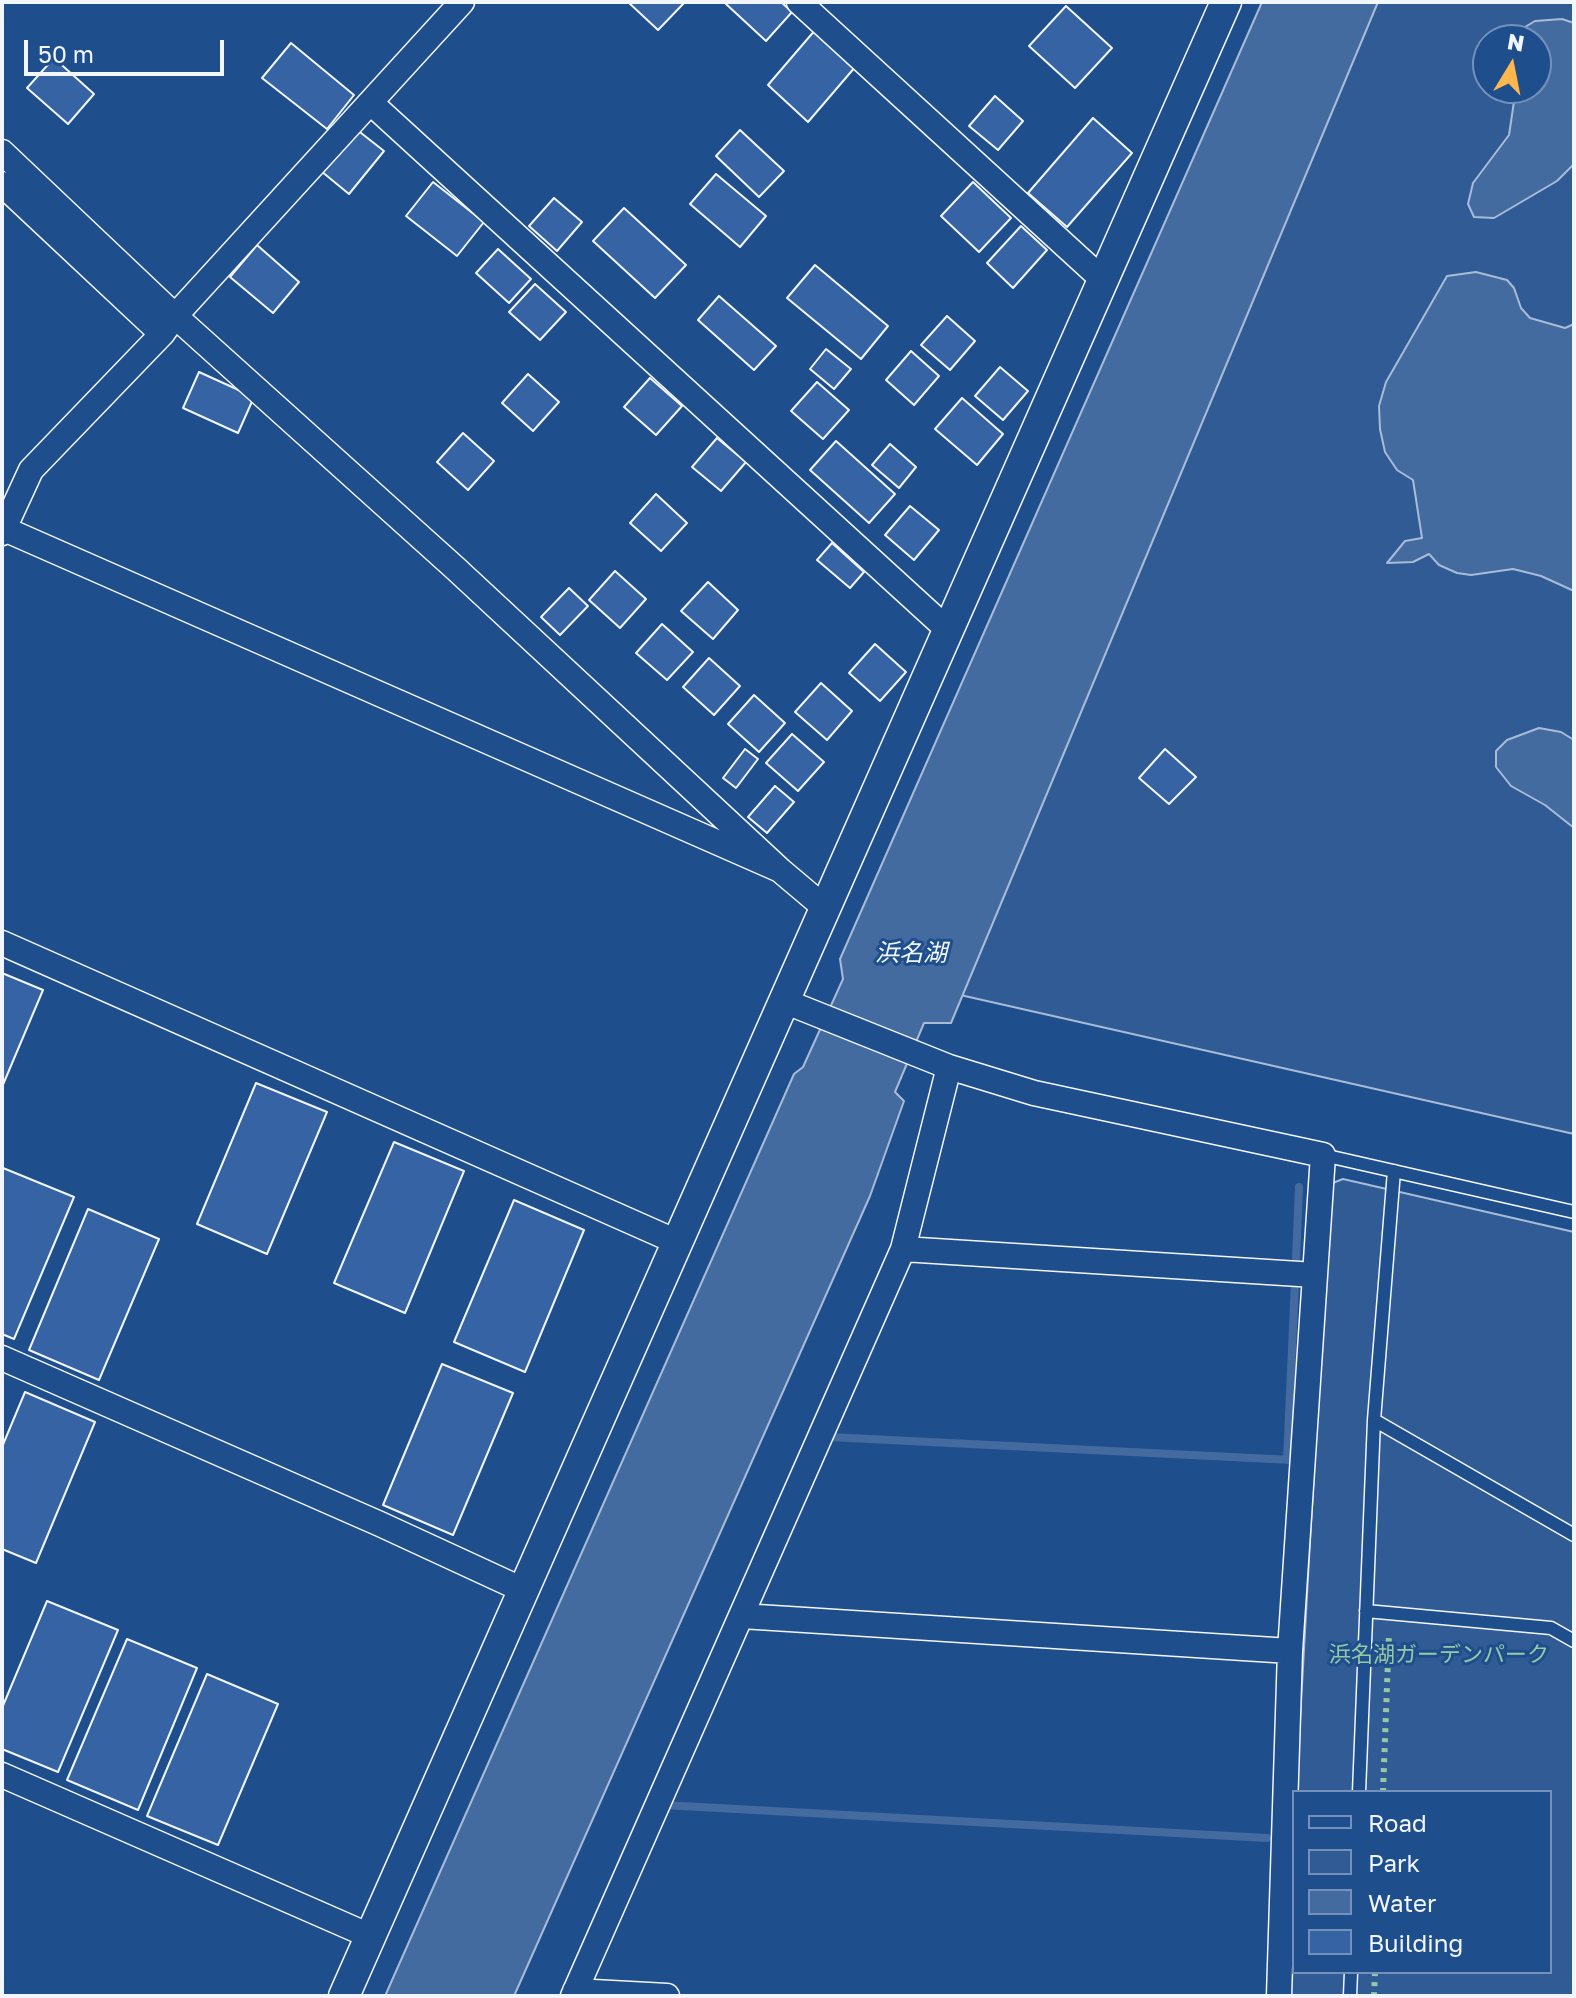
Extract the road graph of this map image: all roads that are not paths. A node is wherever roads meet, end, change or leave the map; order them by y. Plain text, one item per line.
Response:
1 (462, 2) edge
2 (799, 2) edge
3 (1226, 2) edge
4 (371, 103) junction
5 (2, 152) edge
6 (2, 184) edge
7 (1103, 280) junction
8 (168, 325) junction
9 (3, 530) edge
10 (948, 630) junction
11 (780, 870) junction
12 (825, 908) junction
13 (2, 943) edge
14 (791, 1003) junction
15 (949, 1067) junction
16 (1323, 1155) junction
17 (1394, 1171) junction
18 (1574, 1212) edge
19 (677, 1242) junction
20 (903, 1249) junction
21 (1315, 1275) junction
22 (2, 1358) edge
23 (1374, 1420) junction
24 (1574, 1535) edge
25 (523, 1590) junction
26 (1366, 1611) junction
27 (742, 1616) junction
28 (1574, 1641) edge
29 (1290, 1651) junction
30 (2, 1775) edge
31 (1359, 1790) edge
32 (370, 1936) junction
33 (1351, 1974) edge
34 (574, 1993) edge
35 (344, 1996) edge
36 (667, 1996) edge
37 (1279, 1996) edge
38 (1350, 1996) edge

1 - 4 street
2 - 7 street
3 - 7 street
4 - 8 street
4 - 10 street
5 - 8 street
6 - 8 street
7 - 10 street
8 - 9 street
8 - 11 street
9 - 11 street
10 - 12 street
11 - 12 street
12 - 14 street
13 - 19 street
14 - 15 street
14 - 19 street
15 - 16 street
15 - 20 street
16 - 17 lane
16 - 21 street
17 - 18 lane
17 - 23 lane
19 - 25 street
20 - 21 street
20 - 27 street
21 - 29 street
22 - 25 street
23 - 24 lane
23 - 26 lane
25 - 32 street
26 - 28 lane
26 - 31 lane
27 - 29 street
27 - 34 street
29 - 37 street
30 - 32 street
32 - 35 street
33 - 38 lane
34 - 36 street

